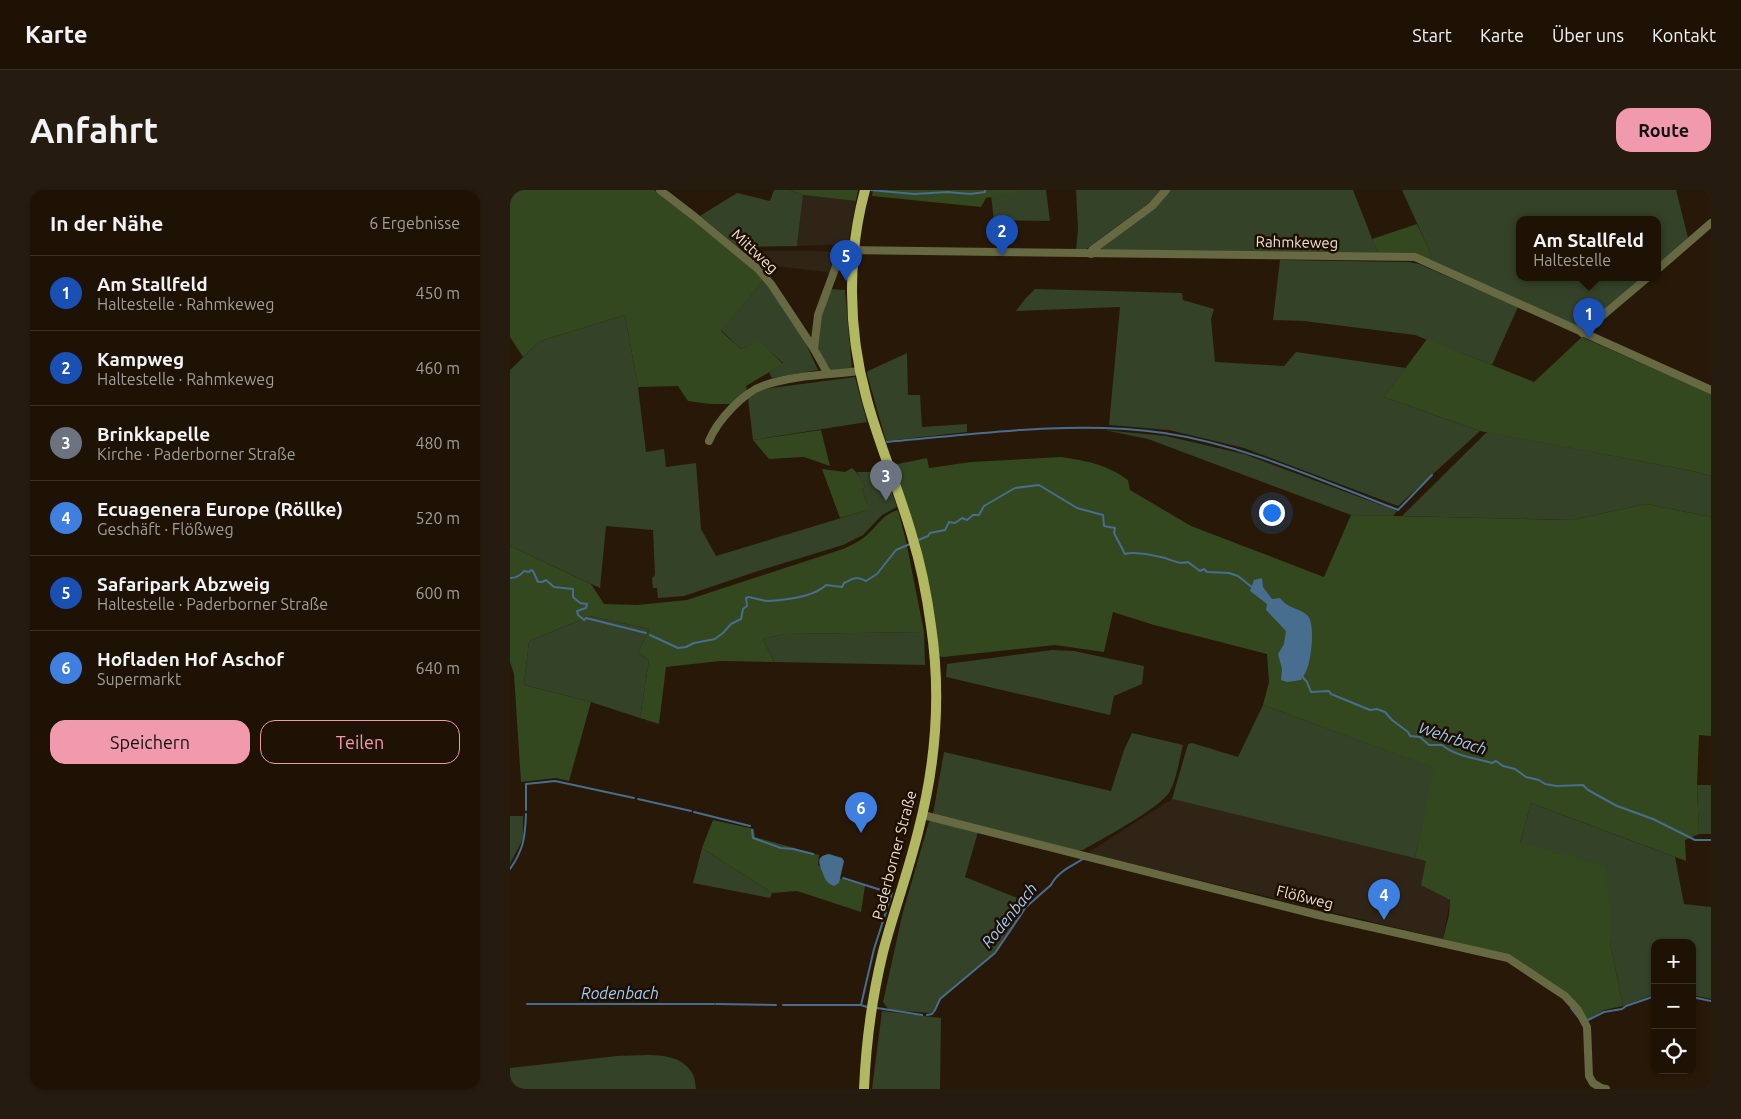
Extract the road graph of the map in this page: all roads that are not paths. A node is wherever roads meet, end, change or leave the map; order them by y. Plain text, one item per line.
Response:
1 (660, 190) edge
2 (1166, 190) edge
3 (865, 192) edge
4 (1711, 223) edge
5 (854, 251) junction
6 (1091, 254) junction
7 (1661, 266) edge
8 (1643, 281) edge
9 (1582, 333) junction
10 (814, 349) junction
11 (860, 371) junction
12 (828, 374) junction
13 (1711, 390) edge
14 (709, 441) dead end
15 (922, 815) junction
16 (864, 1089) edge
17 (1606, 1089) edge

1 - 10 street, Mittweg
2 - 6 street
3 - 5 main road, Paderborner Straße
4 - 7 street
5 - 6 street, Rahmkeweg
5 - 10 street
5 - 11 main road, Paderborner Straße
6 - 9 street, Rahmkeweg
8 - 9 street
9 - 13 street, Rahmkeweg
10 - 12 street, Mittweg
11 - 12 street
11 - 15 main road, Paderborner Straße
12 - 14 street
15 - 16 main road, Paderborner Straße
15 - 17 street, Flößweg

